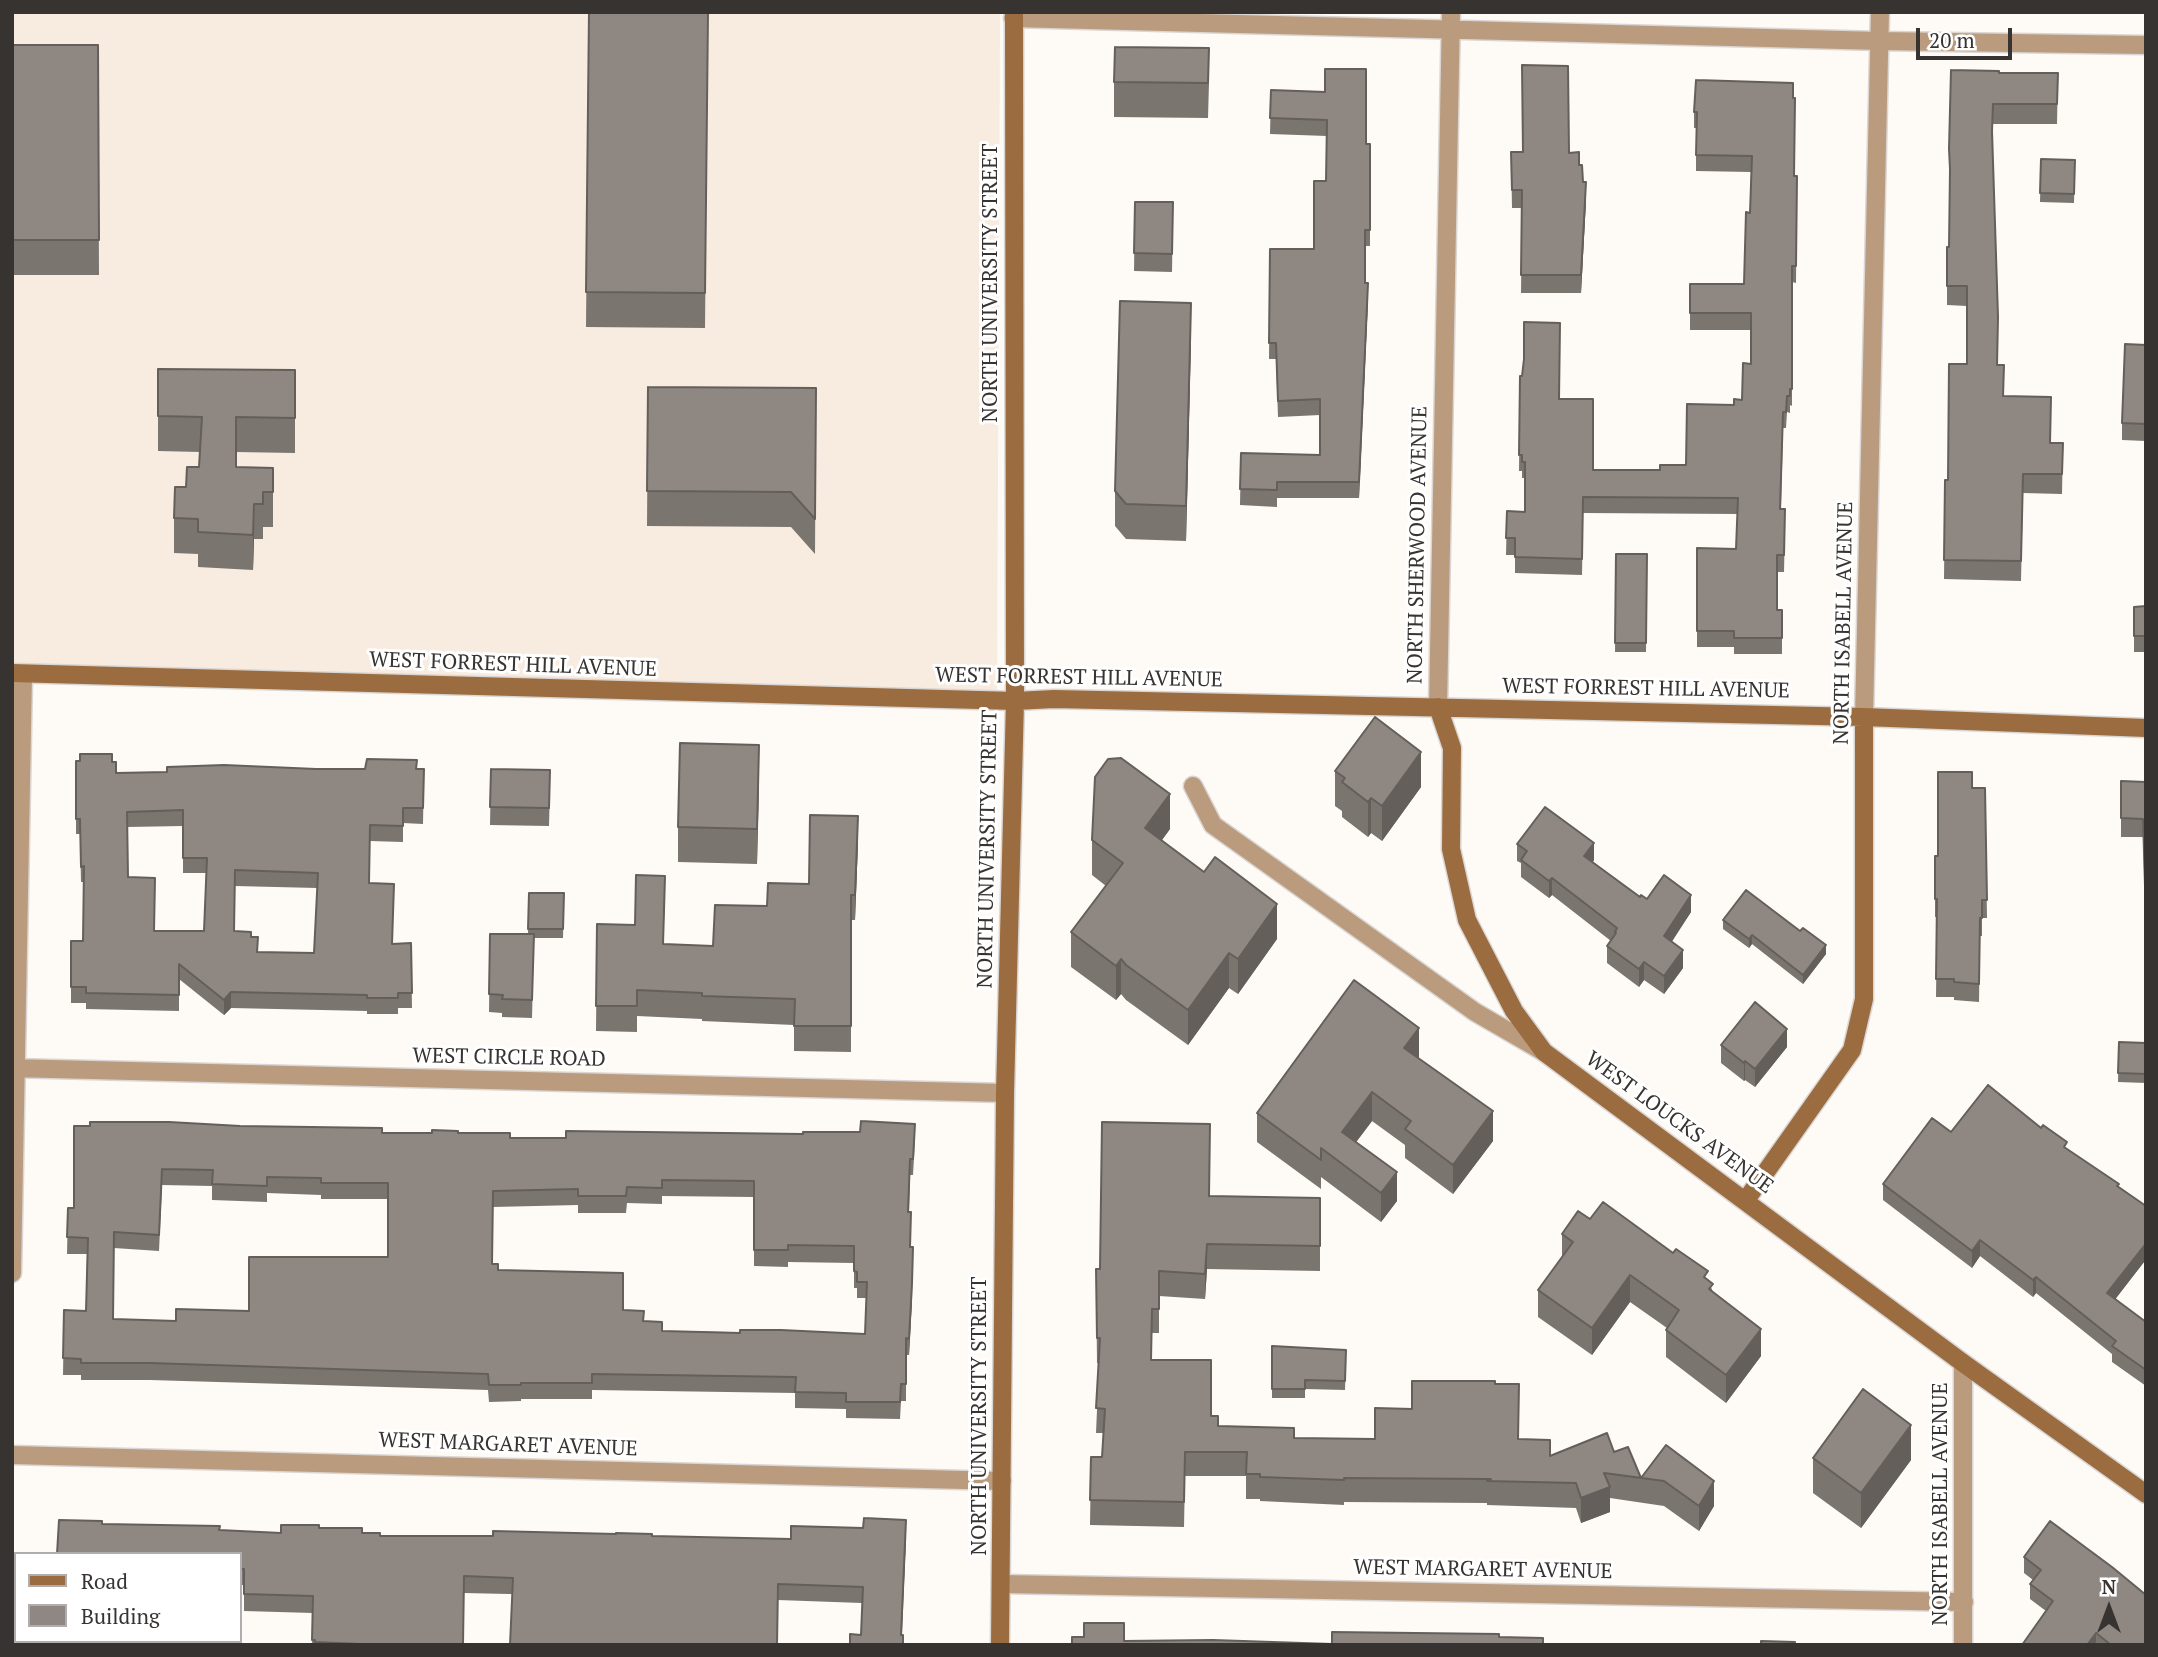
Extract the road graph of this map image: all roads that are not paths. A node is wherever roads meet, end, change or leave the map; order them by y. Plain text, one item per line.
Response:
1 (1880, 12) edge
2 (1013, 15) edge
3 (1451, 21) edge
4 (1880, 41) junction
5 (2146, 45) edge
6 (18, 673) edge
7 (1015, 701) junction
8 (1437, 707) junction
9 (1864, 717) junction
10 (2146, 728) edge
11 (1193, 786) dead end
12 (1545, 1052) junction
13 (14, 1068) edge
14 (1005, 1093) junction
15 (1745, 1200) junction
16 (12, 1273) edge
17 (1963, 1363) junction
18 (12, 1455) edge
19 (1002, 1481) junction
20 (2146, 1494) edge
21 (1002, 1584) junction
22 (1964, 1602) junction
23 (1000, 1645) edge
24 (1964, 1645) edge

1 - 4 street, NORTH ISABELL AVENUE
2 - 3 street
2 - 7 main road, NORTH UNIVERSITY STREET
3 - 4 street
3 - 8 street, NORTH SHERWOOD AVENUE
4 - 5 street
4 - 9 street, NORTH ISABELL AVENUE
6 - 7 main road, WEST FORREST HILL AVENUE
6 - 13 street
7 - 8 main road, WEST FORREST HILL AVENUE
7 - 14 main road, NORTH UNIVERSITY STREET
8 - 9 main road, WEST FORREST HILL AVENUE
8 - 12 main road, NORTH SHERWOOD AVENUE
9 - 10 main road, WEST FORREST HILL AVENUE
9 - 15 main road, NORTH ISABELL AVENUE
11 - 12 street, WEST LOUCKS AVENUE
12 - 15 main road, WEST LOUCKS AVENUE
13 - 14 street, WEST CIRCLE ROAD
13 - 16 street
14 - 19 main road, NORTH UNIVERSITY STREET
15 - 17 main road, WEST LOUCKS AVENUE
17 - 20 main road, WEST LOUCKS AVENUE
17 - 22 street, NORTH ISABELL AVENUE
18 - 19 street, WEST MARGARET AVENUE
19 - 21 main road, NORTH UNIVERSITY STREET
21 - 22 street, WEST MARGARET AVENUE
21 - 23 main road, NORTH UNIVERSITY STREET
22 - 24 street, NORTH ISABELL AVENUE

